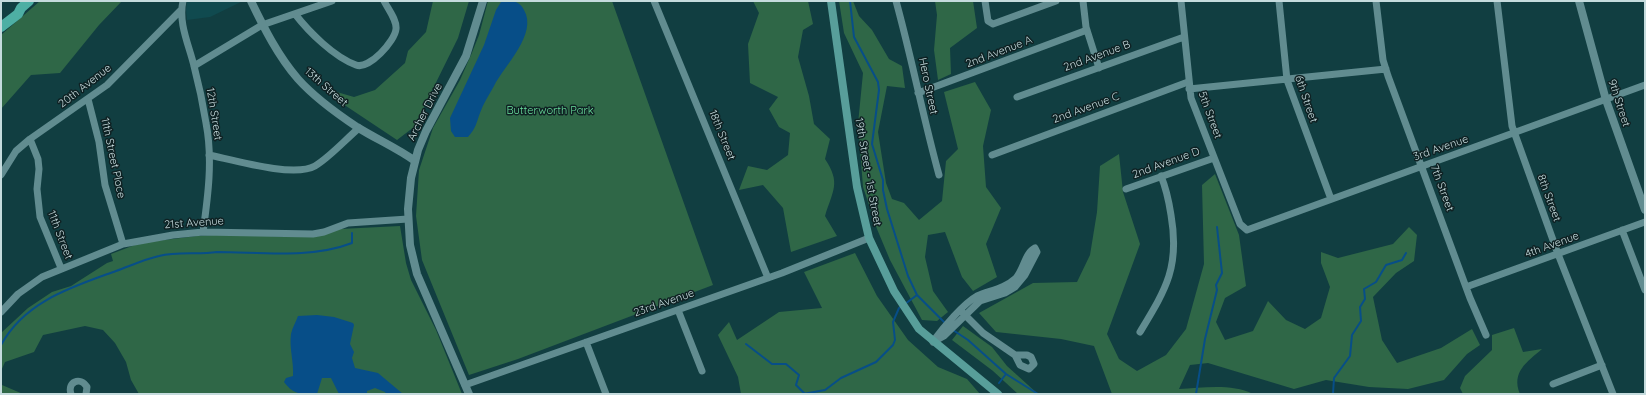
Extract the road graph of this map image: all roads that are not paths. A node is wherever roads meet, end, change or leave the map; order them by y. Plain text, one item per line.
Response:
1 (183, 1) edge
2 (251, 1) edge
3 (332, 1) edge
4 (384, 1) edge
5 (483, 1) edge
6 (654, 1) edge
7 (831, 1) edge
8 (896, 1) edge
9 (985, 1) edge
10 (1056, 1) edge
11 (1083, 1) edge
12 (1181, 1) edge
13 (1278, 1) edge
14 (1376, 1) edge
15 (1497, 1) edge
16 (1579, 1) edge
17 (25, 4) edge
18 (181, 10) junction
19 (295, 14) junction
20 (1, 19) edge
21 (262, 25) junction
22 (1, 27) edge
23 (1087, 30) junction
24 (1184, 37) junction
25 (194, 66) junction
26 (1099, 68) junction
27 (1386, 69) junction
28 (1287, 80) junction
29 (1189, 86) junction
30 (1645, 86) edge
31 (918, 94) junction
32 (1017, 97) dead end
33 (88, 100) junction
34 (1606, 100) junction
35 (359, 128) junction
36 (1514, 134) junction
37 (30, 139) junction
38 (209, 155) junction
39 (992, 155) dead end
40 (1214, 158) junction
41 (415, 161) junction
42 (1423, 166) junction
43 (1, 175) edge
44 (939, 175) dead end
45 (1161, 176) junction
46 (1126, 189) dead end
47 (1331, 199) junction
48 (1645, 210) edge
49 (408, 219) junction
50 (1645, 222) edge
51 (1244, 229) joint
52 (1622, 230) junction
53 (203, 232) junction
54 (869, 238) junction
55 (123, 244) junction
56 (1558, 254) junction
57 (61, 268) junction
58 (768, 278) junction
59 (1466, 287) junction
60 (1645, 290) edge
61 (678, 310) junction
62 (1, 312) edge
63 (963, 313) junction
64 (1140, 332) dead end
65 (1486, 335) dead end
66 (586, 342) junction
67 (933, 342) junction
68 (1015, 355) dead end
69 (1602, 365) junction
70 (702, 371) dead end
71 (1553, 384) dead end
72 (465, 385) junction
73 (71, 394) edge
74 (86, 394) edge
75 (469, 394) edge
76 (606, 394) edge
77 (998, 394) edge
78 (1614, 394) edge

1 - 18 street, 12th Street
2 - 21 street, 13th Street
3 - 19 street
4 - 19 street
5 - 41 street, Archer Drive
6 - 58 street, 18th Street
7 - 54 main road, 19th Street - 1st Street
8 - 31 street, Hero Street
9 - 10 street
11 - 23 street
12 - 24 street, 5th Street
13 - 28 street, 6th Street
14 - 27 street, 7th Street
15 - 36 street, 8th Street
16 - 34 street, 9th Street
17 - 20 main road
17 - 22 main road
18 - 25 street, 12th Street
18 - 33 street, 20th Avenue
19 - 21 street
21 - 25 street
21 - 35 street, 13th Street
23 - 26 street
23 - 31 street, 2nd Avenue A
24 - 26 street, 2nd Avenue B
24 - 29 street, 5th Street
25 - 38 street, 12th Street
26 - 32 street, 2nd Avenue B
27 - 28 street, 2nd Avenue C
27 - 42 street, 7th Street
28 - 29 street, 2nd Avenue C
28 - 47 street, 6th Street
29 - 39 street, 2nd Avenue C
29 - 40 street, 5th Street
30 - 34 street, 3rd Avenue
31 - 44 street, Hero Street
33 - 37 street, 20th Avenue
33 - 55 street, 11th Street Place
34 - 36 street, 3rd Avenue
34 - 48 street, 9th Street
35 - 38 street
35 - 41 street, 13th Street
36 - 42 street, 3rd Avenue
36 - 56 street, 8th Street
37 - 43 street, 20th Avenue
37 - 57 street, 11th Street
38 - 53 street, 12th Street
40 - 45 street, 2nd Avenue D
40 - 51 street, 5th Street
41 - 49 street, Archer Drive
42 - 47 street, 3rd Avenue
42 - 59 street, 7th Street
45 - 46 street, 2nd Avenue D
45 - 64 street
47 - 51 street, 3rd Avenue
49 - 53 street, 21st Avenue
49 - 72 street, Archer Drive
50 - 52 street, 4th Avenue
52 - 56 street, 4th Avenue
52 - 60 street
53 - 55 street, 21st Avenue
54 - 58 street, 23rd Avenue
54 - 67 main road, 19th Street - 1st Street
55 - 57 street, 21st Avenue
56 - 59 street, 4th Avenue
56 - 69 street, 8th Street
57 - 62 street, 21st Avenue
58 - 61 street, 23rd Avenue
59 - 65 street, 7th Street
61 - 66 street, 23rd Avenue
61 - 70 street
63 - 63 street
63 - 67 street
63 - 68 street
66 - 72 street, 23rd Avenue
66 - 76 street
67 - 77 main road, 19th Street - 1st Street
69 - 71 street
69 - 78 street, 8th Street
72 - 75 street, Archer Drive
73 - 74 street

